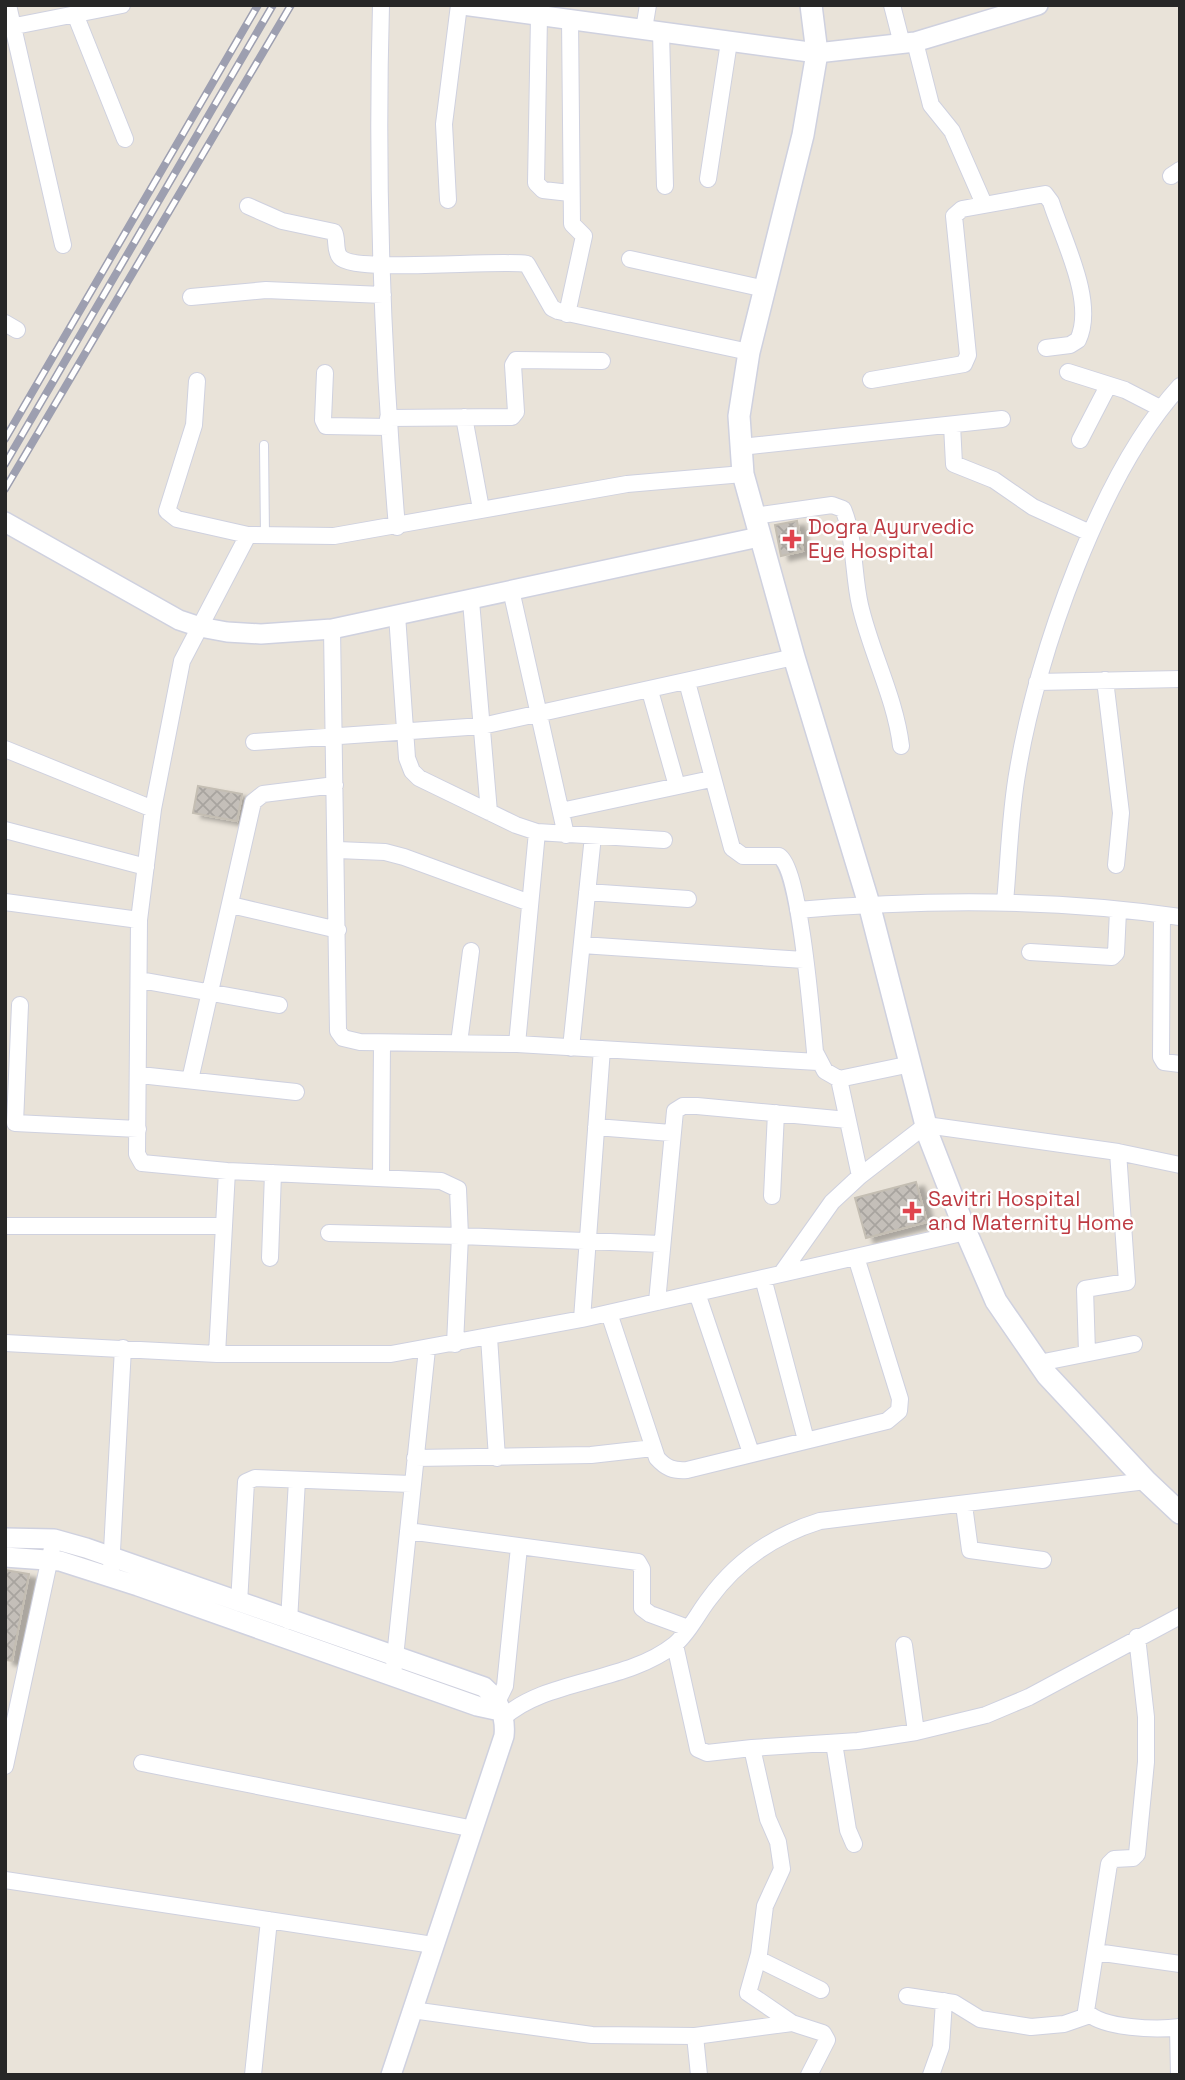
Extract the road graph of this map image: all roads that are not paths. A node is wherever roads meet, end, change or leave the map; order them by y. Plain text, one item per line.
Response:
1 (8, 5) edge
2 (122, 5) edge
3 (381, 5) edge
4 (461, 5) edge
5 (648, 5) edge
6 (811, 5) edge
7 (892, 5) edge
8 (1038, 5) edge
9 (50, 12) edge
10 (554, 14) edge
11 (75, 15) junction
12 (8, 28) edge
13 (653, 30) junction
14 (729, 42) junction
15 (909, 43) junction
16 (817, 52) junction
17 (125, 139) dead end
18 (708, 179) dead end
19 (665, 186) dead end
20 (570, 193) junction
21 (448, 200) dead end
22 (984, 204) junction
23 (248, 206) dead end
24 (63, 245) dead end
25 (630, 259) dead end
26 (382, 265) junction
27 (765, 289) junction
28 (383, 295) junction
29 (191, 297) dead end
30 (567, 314) junction
31 (1046, 348) dead end
32 (749, 352) junction
33 (602, 361) dead end
34 (1068, 372) dead end
35 (325, 373) dead end
36 (871, 380) dead end
37 (197, 381) dead end
38 (1108, 386) junction
39 (1180, 386) edge
40 (1160, 408) junction
41 (464, 417) junction
42 (1002, 419) dead end
43 (388, 422) junction
44 (952, 425) junction
45 (1080, 440) dead end
46 (264, 445) dead end
47 (741, 447) junction
48 (743, 474) junction
49 (481, 509) junction
50 (5, 523) edge
51 (757, 526) junction
52 (397, 527) junction
53 (1090, 533) junction
54 (248, 535) junction
55 (265, 536) junction
56 (511, 590) junction
57 (471, 601) junction
58 (397, 615) junction
59 (200, 627) junction
60 (332, 629) junction
61 (794, 657) junction
62 (1180, 679) edge
63 (1105, 680) junction
64 (687, 682) junction
65 (1037, 682) junction
66 (650, 691) junction
67 (538, 715) junction
68 (482, 726) junction
69 (404, 731) junction
70 (333, 735) junction
71 (254, 742) dead end
72 (901, 746) dead end
73 (5, 749) edge
74 (711, 779) junction
75 (335, 785) junction
76 (677, 786) junction
77 (153, 809) junction
78 (561, 811) junction
79 (489, 812) junction
80 (5, 830) edge
81 (537, 832) junction
82 (566, 835) junction
83 (593, 836) junction
84 (664, 840) dead end
85 (338, 850) junction
86 (1116, 865) dead end
87 (146, 867) junction
88 (587, 892) junction
89 (688, 899) dead end
90 (5, 902) edge
91 (530, 902) junction
92 (1005, 902) junction
93 (869, 904) junction
94 (231, 905) junction
95 (798, 910) junction
96 (1118, 911) junction
97 (1162, 915) junction
98 (1180, 918) edge
99 (139, 920) junction
100 (338, 930) junction
101 (582, 945) junction
102 (471, 951) dead end
103 (1030, 952) dead end
104 (804, 960) junction
105 (140, 979) junction
106 (209, 992) junction
107 (20, 1005) dead end
108 (279, 1005) dead end
109 (382, 1042) junction
110 (459, 1044) junction
111 (517, 1044) junction
112 (571, 1048) junction
113 (602, 1049) junction
114 (818, 1062) junction
115 (1180, 1063) edge
116 (911, 1065) junction
117 (140, 1075) junction
118 (839, 1079) junction
119 (191, 1080) junction
120 (296, 1092) dead end
121 (776, 1114) junction
122 (848, 1120) junction
123 (10, 1122) edge
124 (926, 1125) junction
125 (596, 1127) junction
126 (138, 1129) junction
127 (671, 1133) junction
128 (1118, 1152) junction
129 (1180, 1166) edge
130 (228, 1171) junction
131 (273, 1172) junction
132 (860, 1176) junction
133 (381, 1177) junction
134 (772, 1196) dead end
135 (5, 1226) edge
136 (224, 1226) junction
137 (966, 1232) junction
138 (329, 1233) dead end
139 (460, 1236) junction
140 (589, 1241) junction
141 (661, 1244) junction
142 (856, 1257) junction
143 (270, 1258) dead end
144 (781, 1274) junction
145 (763, 1278) junction
146 (697, 1293) junction
147 (657, 1302) junction
148 (609, 1313) junction
149 (582, 1319) junction
150 (489, 1337) junction
151 (5, 1343) edge
152 (455, 1344) junction
153 (1134, 1344) dead end
154 (122, 1348) junction
155 (427, 1349) junction
156 (1087, 1353) junction
157 (216, 1354) junction
158 (1038, 1363) junction
159 (806, 1440) junction
160 (653, 1448) junction
161 (751, 1453) junction
162 (415, 1458) junction
163 (497, 1458) junction
164 (298, 1480) junction
165 (1146, 1482) junction
166 (411, 1484) junction
167 (1172, 1497) edge
168 (964, 1505) junction
169 (1180, 1513) edge
170 (408, 1531) junction
171 (5, 1538) edge
172 (54, 1539) junction
173 (519, 1547) junction
174 (5, 1557) edge
175 (50, 1559) junction
176 (1043, 1560) dead end
177 (112, 1568) junction
178 (239, 1603) junction
179 (1180, 1616) edge
180 (289, 1620) junction
181 (688, 1628) junction
182 (1137, 1637) junction
183 (675, 1644) junction
184 (904, 1645) dead end
185 (395, 1657) junction
186 (393, 1678) junction
187 (13, 1683) edge
188 (499, 1711) junction
189 (916, 1732) junction
190 (834, 1743) junction
191 (752, 1748) junction
192 (142, 1763) dead end
193 (5, 1766) edge
194 (474, 1829) junction
195 (854, 1844) dead end
196 (5, 1880) edge
197 (270, 1920) junction
198 (433, 1945) junction
199 (1096, 1952) junction
200 (758, 1959) junction
201 (1180, 1964) edge
202 (821, 1990) dead end
203 (907, 1996) dead end
204 (944, 2001) junction
205 (412, 2010) junction
206 (1090, 2015) junction
207 (792, 2023) junction
208 (1179, 2027) edge
209 (695, 2036) junction
210 (253, 2075) edge
211 (391, 2075) edge
212 (699, 2075) edge
213 (809, 2075) edge
214 (931, 2075) edge
215 (1179, 2075) edge

1 - 12 street
2 - 11 street
3 - 26 street
4 - 10 street
4 - 21 street
5 - 13 street
6 - 16 main road
7 - 15 street
8 - 15 street
9 - 11 street
9 - 12 street
10 - 13 street
10 - 20 street
10 - 20 street
11 - 17 street
12 - 24 street
13 - 14 street
13 - 19 street
14 - 16 street
14 - 18 street
15 - 16 street
15 - 22 street
16 - 27 main road
20 - 30 street
22 - 31 street
22 - 36 street
23 - 26 street
25 - 27 street
26 - 28 street
26 - 30 street
27 - 32 main road
28 - 29 street
28 - 43 street
30 - 32 street
32 - 47 main road
33 - 41 street
34 - 38 street
35 - 43 street
37 - 54 street
38 - 40 street
38 - 45 street
39 - 40 street
40 - 53 street
41 - 43 street
41 - 49 street
42 - 44 street
43 - 52 street
44 - 47 street
44 - 53 street
46 - 55 lane
47 - 48 main road
48 - 49 street
48 - 51 main road
49 - 52 street
50 - 59 street
51 - 56 street
51 - 61 main road
51 - 72 street
52 - 55 street
53 - 65 street
54 - 55 street
54 - 59 street
56 - 57 street
56 - 67 street
57 - 58 street
57 - 68 street
58 - 60 street
58 - 69 street
59 - 60 street
59 - 77 street
60 - 70 street
61 - 64 street
61 - 93 main road
62 - 63 street
63 - 65 street
63 - 86 street
64 - 66 street
64 - 74 street
65 - 92 street
66 - 67 street
66 - 76 street
67 - 68 street
67 - 78 street
68 - 69 street
68 - 79 street
69 - 70 street
69 - 79 street
70 - 71 street
70 - 75 street
73 - 77 street
74 - 76 street
74 - 95 street
75 - 85 street
75 - 94 street
76 - 78 street
77 - 87 street
78 - 82 street
79 - 81 street
80 - 87 street
81 - 82 street
81 - 91 street
82 - 83 street
83 - 84 street
83 - 88 street
85 - 91 street
85 - 100 street
87 - 99 street
88 - 89 street
88 - 101 street
90 - 99 street
91 - 111 street
92 - 93 street
92 - 96 street
93 - 95 street
93 - 116 main road
94 - 100 street
94 - 106 street
95 - 104 street
96 - 97 street
96 - 103 street
97 - 98 street
97 - 115 street
99 - 105 street
100 - 109 street
101 - 104 street
101 - 112 street
102 - 110 street
104 - 114 street
105 - 106 street
105 - 117 street
106 - 108 street
106 - 119 street
107 - 123 street
109 - 110 street
109 - 133 street
110 - 111 street
111 - 112 street
112 - 113 street
113 - 114 street
113 - 125 street
114 - 118 street
116 - 118 street
116 - 124 main road
117 - 119 street
117 - 126 street
118 - 122 street
119 - 120 street
121 - 122 street
121 - 127 street
121 - 134 street
122 - 132 street
123 - 126 street
124 - 128 street
124 - 132 street
124 - 137 main road
125 - 127 street
125 - 140 street
126 - 130 street
127 - 141 street
128 - 129 street
128 - 156 street
130 - 131 street
130 - 136 street
131 - 133 street
131 - 143 street
132 - 144 street
133 - 139 street
135 - 136 street
136 - 157 street
137 - 142 street
137 - 158 main road
138 - 139 street
139 - 140 street
139 - 152 street
140 - 141 street
140 - 149 street
141 - 147 street
142 - 144 street
142 - 159 street
144 - 145 street
145 - 146 street
145 - 159 street
146 - 147 street
146 - 161 street
147 - 148 street
148 - 149 street
148 - 160 street
149 - 150 street
150 - 152 street
150 - 163 street
151 - 154 street
152 - 155 street
153 - 156 street
154 - 157 street
154 - 177 street
155 - 157 street
155 - 162 street
156 - 158 street
158 - 165 main road
159 - 161 street
160 - 161 street
160 - 163 street
162 - 163 street
162 - 166 street
164 - 166 street
164 - 178 street
164 - 180 street
165 - 167 main road
165 - 168 street
166 - 170 street
167 - 169 main road
168 - 176 street
168 - 181 street
170 - 173 street
170 - 185 street
171 - 172 street
172 - 175 street
172 - 177 street
173 - 181 street
173 - 188 street
174 - 175 street
175 - 177 street
175 - 187 street
177 - 178 street
177 - 186 street
178 - 180 street
179 - 182 street
180 - 185 street
181 - 183 street
182 - 189 street
182 - 199 street
183 - 188 street
183 - 191 street
184 - 189 street
185 - 186 street
185 - 188 street
186 - 188 street
187 - 193 street
188 - 194 street
189 - 190 street
190 - 191 street
190 - 195 street
191 - 200 street
192 - 194 street
194 - 198 street
196 - 197 street
197 - 198 street
197 - 210 street
198 - 205 street
199 - 201 street
199 - 206 street
200 - 202 street
200 - 207 street
203 - 204 street
204 - 206 street
204 - 214 street
205 - 209 street
205 - 211 street
206 - 208 street
207 - 209 street
207 - 213 street
208 - 215 street
209 - 212 street

